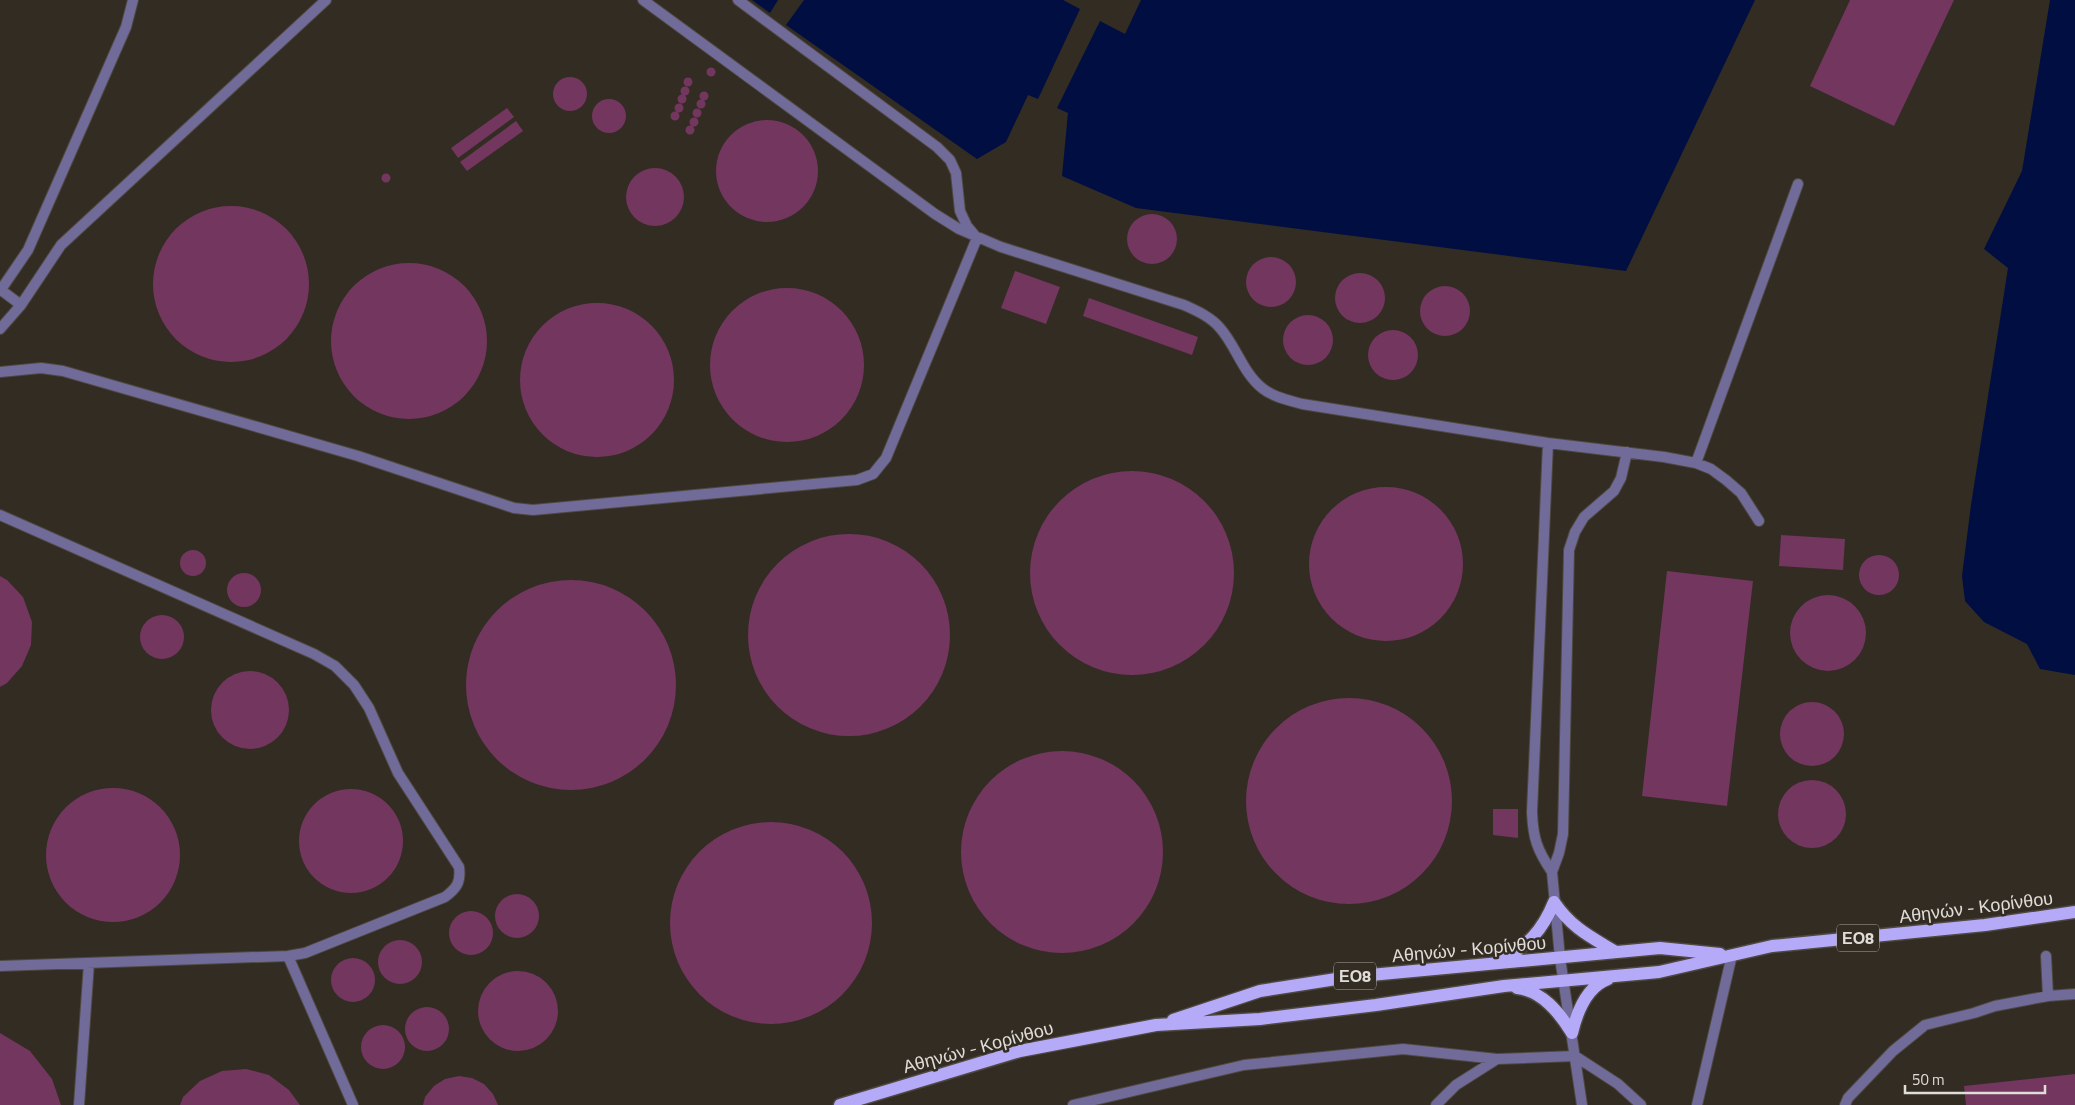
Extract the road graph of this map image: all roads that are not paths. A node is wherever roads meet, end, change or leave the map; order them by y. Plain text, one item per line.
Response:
1 (133, 0) edge
2 (326, 0) edge
3 (643, 0) edge
4 (738, 0) edge
5 (1798, 184) dead end
6 (977, 238) junction
7 (1, 291) edge
8 (21, 305) junction
9 (0, 329) edge
10 (0, 372) edge
11 (1548, 443) junction
12 (1627, 452) junction
13 (1696, 463) junction
14 (0, 514) edge
15 (1758, 521) dead end
16 (1552, 872) junction
17 (1554, 902) junction
18 (2075, 912) edge
19 (1614, 951) junction
20 (1732, 955) junction
21 (288, 956) junction
22 (2046, 956) dead end
23 (1560, 958) junction
24 (90, 963) junction
25 (1499, 963) junction
26 (0, 966) edge
27 (1615, 976) junction
28 (1563, 981) junction
29 (1504, 986) junction
30 (2075, 994) edge
31 (2048, 996) junction
32 (1156, 1025) junction
33 (1572, 1033) junction
34 (1575, 1056) junction
35 (1497, 1059) junction
36 (79, 1105) edge
37 (353, 1105) edge
38 (840, 1105) edge
39 (1073, 1105) edge
40 (1436, 1105) edge
41 (1582, 1105) edge
42 (1642, 1105) edge
43 (1697, 1105) edge
44 (1845, 1105) edge

1 - 7 street
2 - 8 street
3 - 6 street
4 - 6 street
5 - 13 street
6 - 10 street
6 - 11 street
7 - 8 street
8 - 9 street
11 - 12 street
11 - 16 street
12 - 13 street
12 - 16 street
13 - 15 street
14 - 21 street
16 - 17 street
17 - 19 main road
17 - 23 street
17 - 25 main road
18 - 20 main road, Αθηνών - Κορίνθου / ΕΟ8
19 - 20 main road, Αθηνών - Κορίνθου / ΕΟ8
19 - 23 main road, Αθηνών - Κορίνθου / ΕΟ8
20 - 27 main road, Αθηνών - Κορίνθου / ΕΟ8
20 - 43 street
21 - 24 street
21 - 37 street
22 - 31 street
23 - 25 main road, Αθηνών - Κορίνθου / ΕΟ8
23 - 28 street
24 - 26 street
24 - 36 street
25 - 32 main road, Αθηνών - Κορίνθου / ΕΟ8
27 - 28 main road, Αθηνών - Κορίνθου / ΕΟ8
27 - 33 main road
28 - 29 main road, Αθηνών - Κορίνθου / ΕΟ8
28 - 33 street
29 - 32 main road, Αθηνών - Κορίνθου / ΕΟ8
29 - 33 main road
30 - 31 street
31 - 44 street
32 - 38 main road, Αθηνών - Κορίνθου / ΕΟ8
33 - 34 street
34 - 35 street
34 - 41 street
34 - 42 street
35 - 39 street
35 - 40 street

